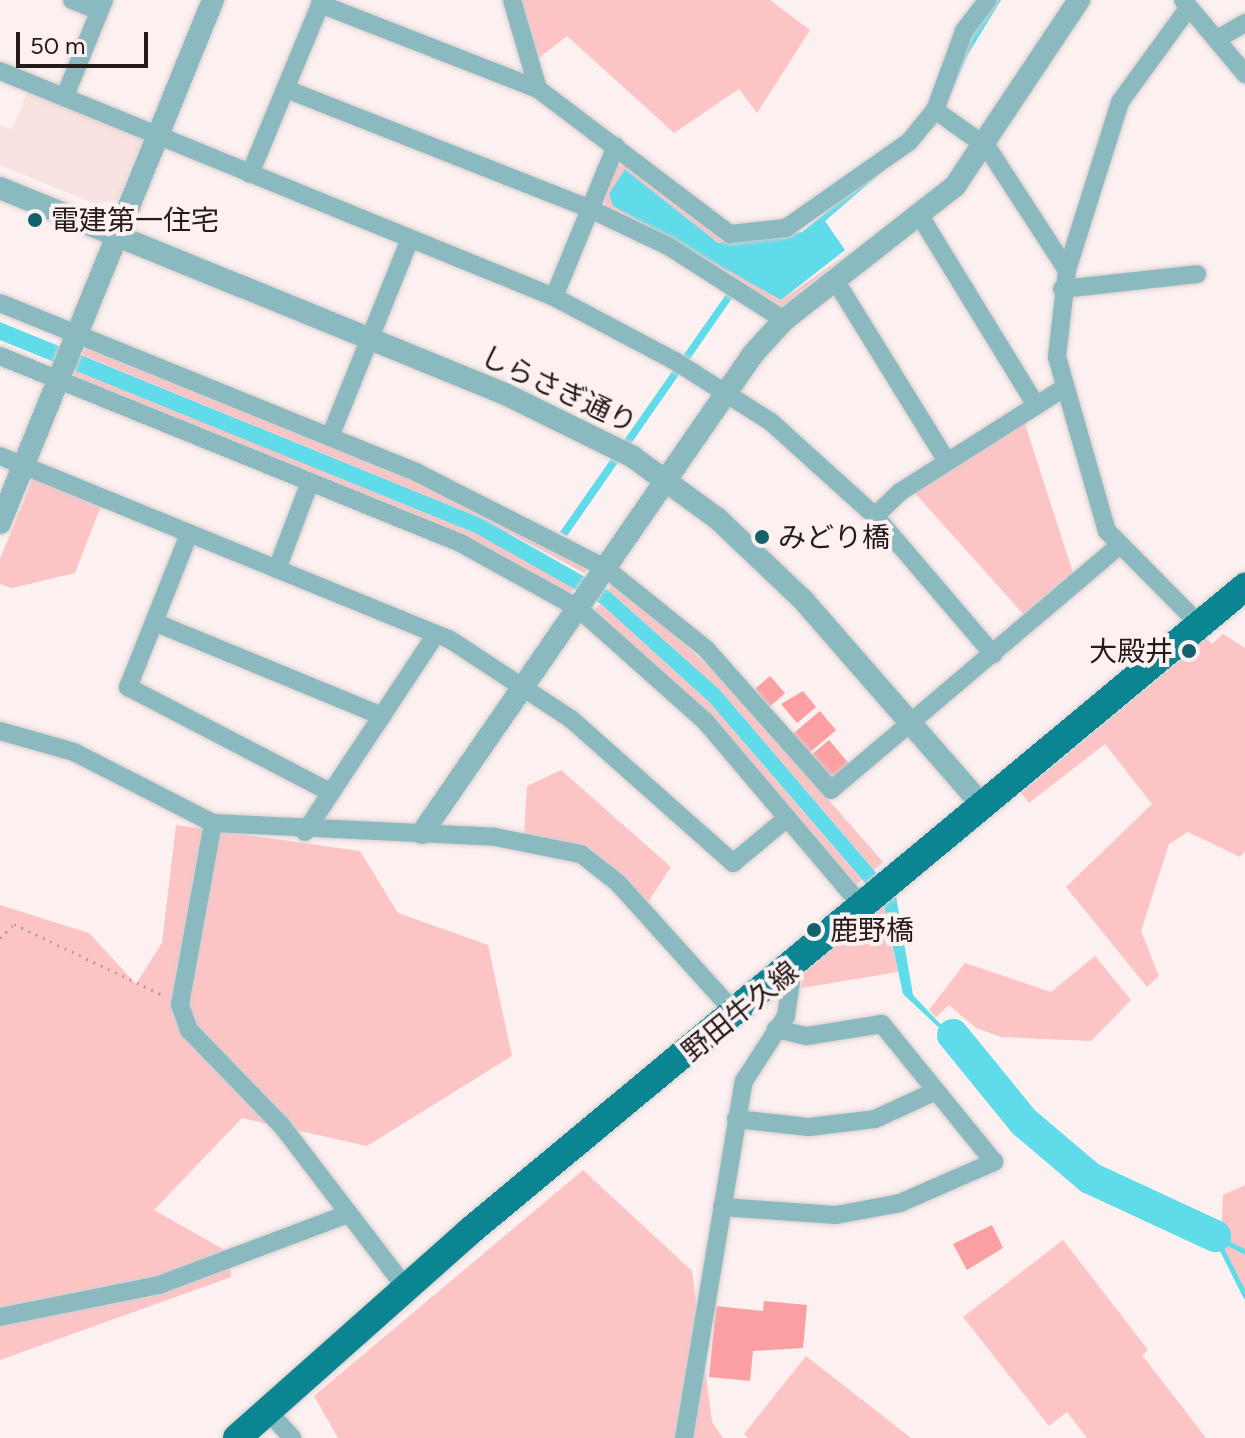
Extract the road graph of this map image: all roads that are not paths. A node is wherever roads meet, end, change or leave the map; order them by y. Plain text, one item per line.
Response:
1 (72, 0) edge
2 (213, 0) edge
3 (512, 0) edge
4 (987, 0) edge
5 (1079, 0) edge
6 (321, 2) edge
7 (1186, 3) edge
8 (102, 6) edge
9 (1245, 23) edge
10 (1219, 38) junction
11 (0, 71) edge
12 (1245, 74) edge
13 (286, 89) junction
14 (538, 89) junction
15 (65, 96) junction
16 (935, 110) junction
17 (157, 136) junction
18 (616, 146) junction
19 (987, 147) junction
20 (250, 174) junction
21 (0, 188) edge
22 (590, 209) junction
23 (920, 216) junction
24 (117, 235) junction
25 (410, 239) junction
26 (1197, 274) dead end
27 (835, 280) junction
28 (1064, 280) junction
29 (554, 297) junction
30 (0, 303) edge
31 (784, 320) junction
32 (76, 334) junction
33 (370, 338) junction
34 (0, 356) edge
35 (58, 381) junction
36 (1062, 389) junction
37 (725, 393) junction
38 (1036, 405) junction
39 (330, 437) junction
40 (0, 456) edge
41 (947, 461) junction
42 (23, 465) junction
43 (666, 479) junction
44 (310, 482) junction
45 (875, 516) junction
46 (0, 523) edge
47 (189, 534) junction
48 (1120, 545) junction
49 (277, 569) junction
50 (604, 570) junction
51 (1245, 587) edge
52 (579, 606) junction
53 (154, 622) junction
54 (1200, 625) junction
55 (436, 634) junction
56 (993, 654) junction
57 (525, 684) junction
58 (382, 716) junction
59 (911, 722) junction
60 (0, 731) edge
61 (330, 792) junction
62 (983, 806) junction
63 (786, 819) junction
64 (213, 823) junction
65 (305, 832) junction
66 (422, 833) junction
67 (876, 896) junction
68 (793, 968) junction
69 (736, 1014) junction
70 (776, 1029) junction
71 (936, 1091) junction
72 (736, 1119) junction
73 (722, 1207) junction
74 (348, 1214) junction
75 (406, 1288) junction
76 (0, 1317) edge
77 (267, 1410) junction
78 (237, 1438) edge
79 (292, 1438) edge
80 (684, 1438) edge

1 - 8 street
2 - 17 street
3 - 14 street
4 - 16 street
5 - 19 street
6 - 13 street
6 - 14 street
7 - 10 street
7 - 28 street
8 - 15 street
9 - 10 street
10 - 12 street
11 - 15 street
13 - 20 street
13 - 22 street
14 - 18 street
15 - 17 street
16 - 18 street
16 - 19 street
17 - 20 street
17 - 24 street
18 - 22 street
19 - 23 street
19 - 28 street
20 - 25 street
21 - 24 street, しらさぎ通り
22 - 29 street
22 - 31 street
23 - 27 street
23 - 38 street
24 - 32 street
24 - 33 street, しらさぎ通り
25 - 29 street
25 - 33 street
26 - 28 street
27 - 31 street
27 - 41 street
28 - 36 street
29 - 37 street
30 - 32 street
31 - 37 street
32 - 35 street
32 - 39 street
33 - 39 street
33 - 43 street, しらさぎ通り
34 - 35 street
35 - 42 street
35 - 44 street
36 - 38 street
36 - 48 street
37 - 43 street
37 - 45 street
38 - 41 street
39 - 50 street
40 - 42 street
41 - 45 street
42 - 46 street
42 - 47 street
43 - 50 street
43 - 59 street, しらさぎ通り
44 - 49 street
44 - 52 street
45 - 56 street
47 - 49 street
47 - 53 street
48 - 54 street
48 - 56 street
49 - 55 street
50 - 52 street
50 - 59 street
51 - 54 main road, 野田牛久線
52 - 57 street
52 - 63 street
53 - 58 street
53 - 61 street
54 - 62 main road, 野田牛久線
55 - 57 street
55 - 58 street
56 - 59 street
57 - 63 street
57 - 66 street
58 - 61 street
59 - 62 street, しらさぎ通り
60 - 64 street
61 - 65 street
62 - 67 main road, 野田牛久線
63 - 67 street
64 - 65 street
64 - 74 street
65 - 66 street
66 - 69 street
67 - 68 main road, 野田牛久線
68 - 69 main road, 野田牛久線
68 - 70 street
69 - 75 main road, 野田牛久線
70 - 71 street
70 - 72 street
71 - 72 street
71 - 73 street
72 - 73 street
73 - 80 street
74 - 75 street
74 - 76 street
75 - 77 main road, 野田牛久線
77 - 78 main road, 野田牛久線
77 - 79 street

